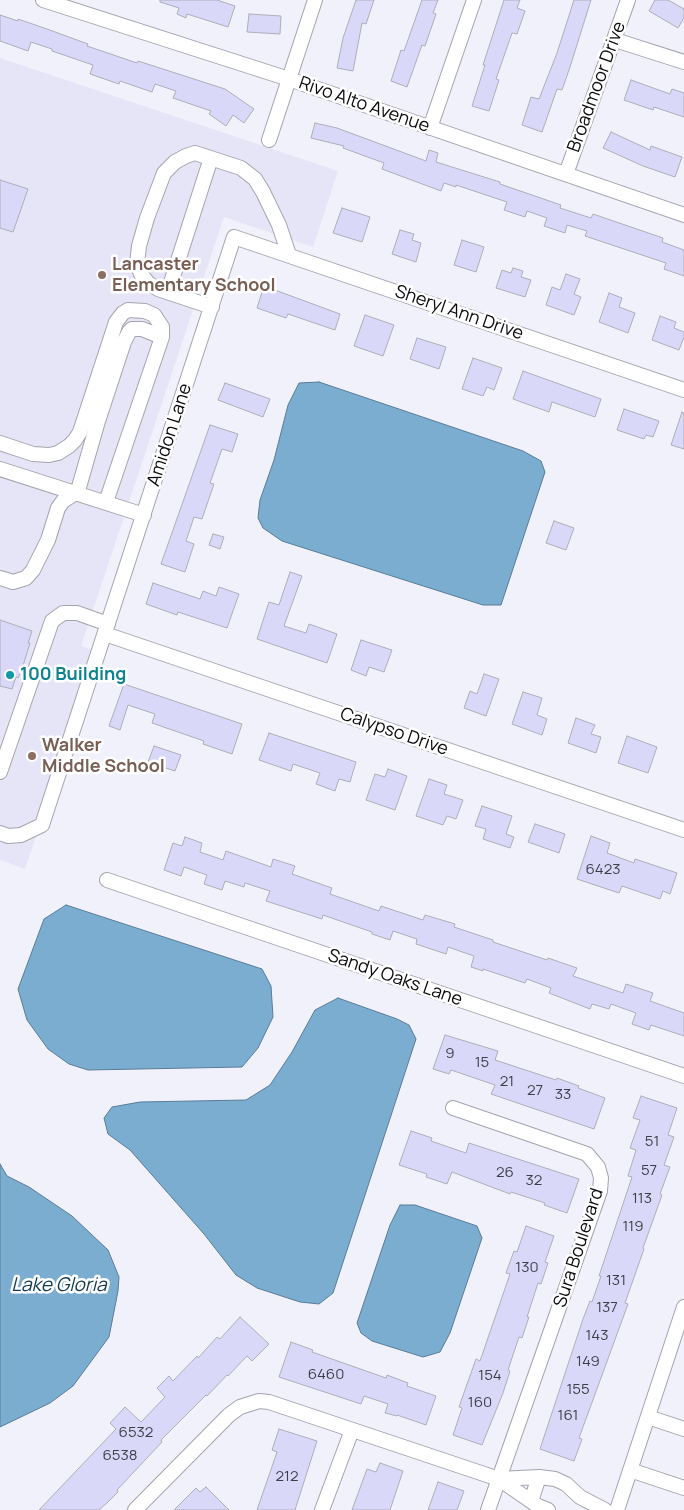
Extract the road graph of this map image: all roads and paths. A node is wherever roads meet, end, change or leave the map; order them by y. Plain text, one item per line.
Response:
1 (43, 0) edge
2 (315, 0) edge
3 (474, 0) edge
4 (628, 0) edge
5 (615, 40) junction
6 (684, 62) edge
7 (289, 79) junction
8 (430, 128) junction
9 (269, 140) dead end
10 (211, 158) junction
11 (566, 174) junction
12 (684, 215) edge
13 (234, 237) joint
14 (289, 255) junction
15 (168, 292) junction
16 (212, 307) junction
17 (162, 337) junction
18 (684, 390) edge
19 (0, 443) edge
20 (0, 469) edge
21 (77, 494) junction
22 (106, 502) junction
23 (144, 515) junction
24 (0, 578) edge
25 (106, 629) junction
26 (0, 772) edge
27 (684, 830) edge
28 (0, 833) edge
29 (107, 880) dead end
30 (684, 1076) edge
31 (453, 1108) dead end
32 (684, 1307) edge
33 (648, 1417) junction
34 (684, 1429) edge
35 (352, 1430) junction
36 (630, 1470) junction
37 (539, 1477) junction
38 (500, 1479) junction
39 (684, 1488) edge
40 (531, 1501) junction
41 (135, 1510) edge
42 (322, 1510) edge
43 (488, 1510) edge
44 (548, 1510) edge
45 (605, 1510) edge
46 (617, 1510) edge

1 - 7 street, Rivo Alto Avenue
2 - 7 street
3 - 8 street
4 - 5 street, Broadmoor Drive
5 - 6 street
5 - 11 street, Broadmoor Drive
7 - 8 street, Rivo Alto Avenue
7 - 9 street
8 - 11 street, Rivo Alto Avenue
10 - 14 street
10 - 15 street
10 - 15 street
11 - 12 street, Rivo Alto Avenue
13 - 14 street, Sheryl Ann Drive
13 - 16 street, Amidon Lane
14 - 18 street, Sheryl Ann Drive
15 - 16 street
16 - 23 street, Amidon Lane
17 - 19 street
17 - 21 street
17 - 22 street
20 - 21 street
21 - 22 street
21 - 24 street
22 - 23 street
23 - 25 street, Amidon Lane
25 - 26 street, Calypso Drive
25 - 27 street, Calypso Drive
25 - 28 street, Amidon Lane
29 - 30 street, Sandy Oaks Lane
31 - 38 street, Sura Boulevard
32 - 33 street
33 - 34 street
33 - 36 street
35 - 38 street
35 - 41 street
35 - 42 street
36 - 39 street
36 - 46 street
37 - 38 street
37 - 40 street
37 - 45 street
38 - 40 street
38 - 43 street, Sura Boulevard
40 - 44 street

